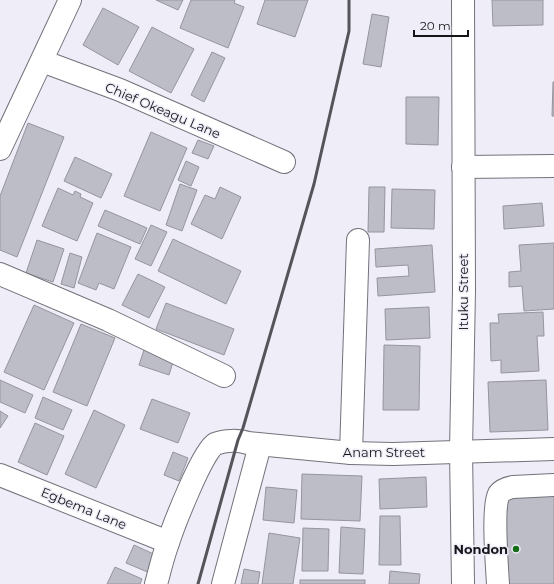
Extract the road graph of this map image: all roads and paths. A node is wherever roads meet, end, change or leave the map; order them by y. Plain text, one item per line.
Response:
1 (70, 0) edge
2 (463, 0) edge
3 (42, 61) junction
4 (0, 149) edge
5 (284, 162) dead end
6 (554, 166) edge
7 (463, 167) junction
8 (358, 240) dead end
9 (0, 274) edge
10 (224, 376) dead end
11 (260, 445) junction
12 (554, 449) edge
13 (461, 451) junction
14 (351, 453) junction
15 (0, 475) edge
16 (554, 485) edge
17 (168, 542) junction
18 (497, 559) junction
19 (462, 560) junction
20 (156, 584) edge
21 (223, 584) edge
22 (463, 584) edge
23 (498, 584) edge

1 - 3 street
2 - 7 street, Ituku Street
3 - 4 street
3 - 5 street, Chief Okeagu Lane
6 - 7 street
7 - 13 street, Ituku Street
8 - 14 street
9 - 10 street
11 - 14 street, Anam Street
11 - 17 street, Anam Street
11 - 21 street
12 - 13 street, Anam Street
13 - 14 street, Anam Street
13 - 19 street, Ituku Street
15 - 17 street, Egbema Lane
16 - 18 street
17 - 20 street
18 - 19 street
18 - 23 street
19 - 22 street, Ituku Street

